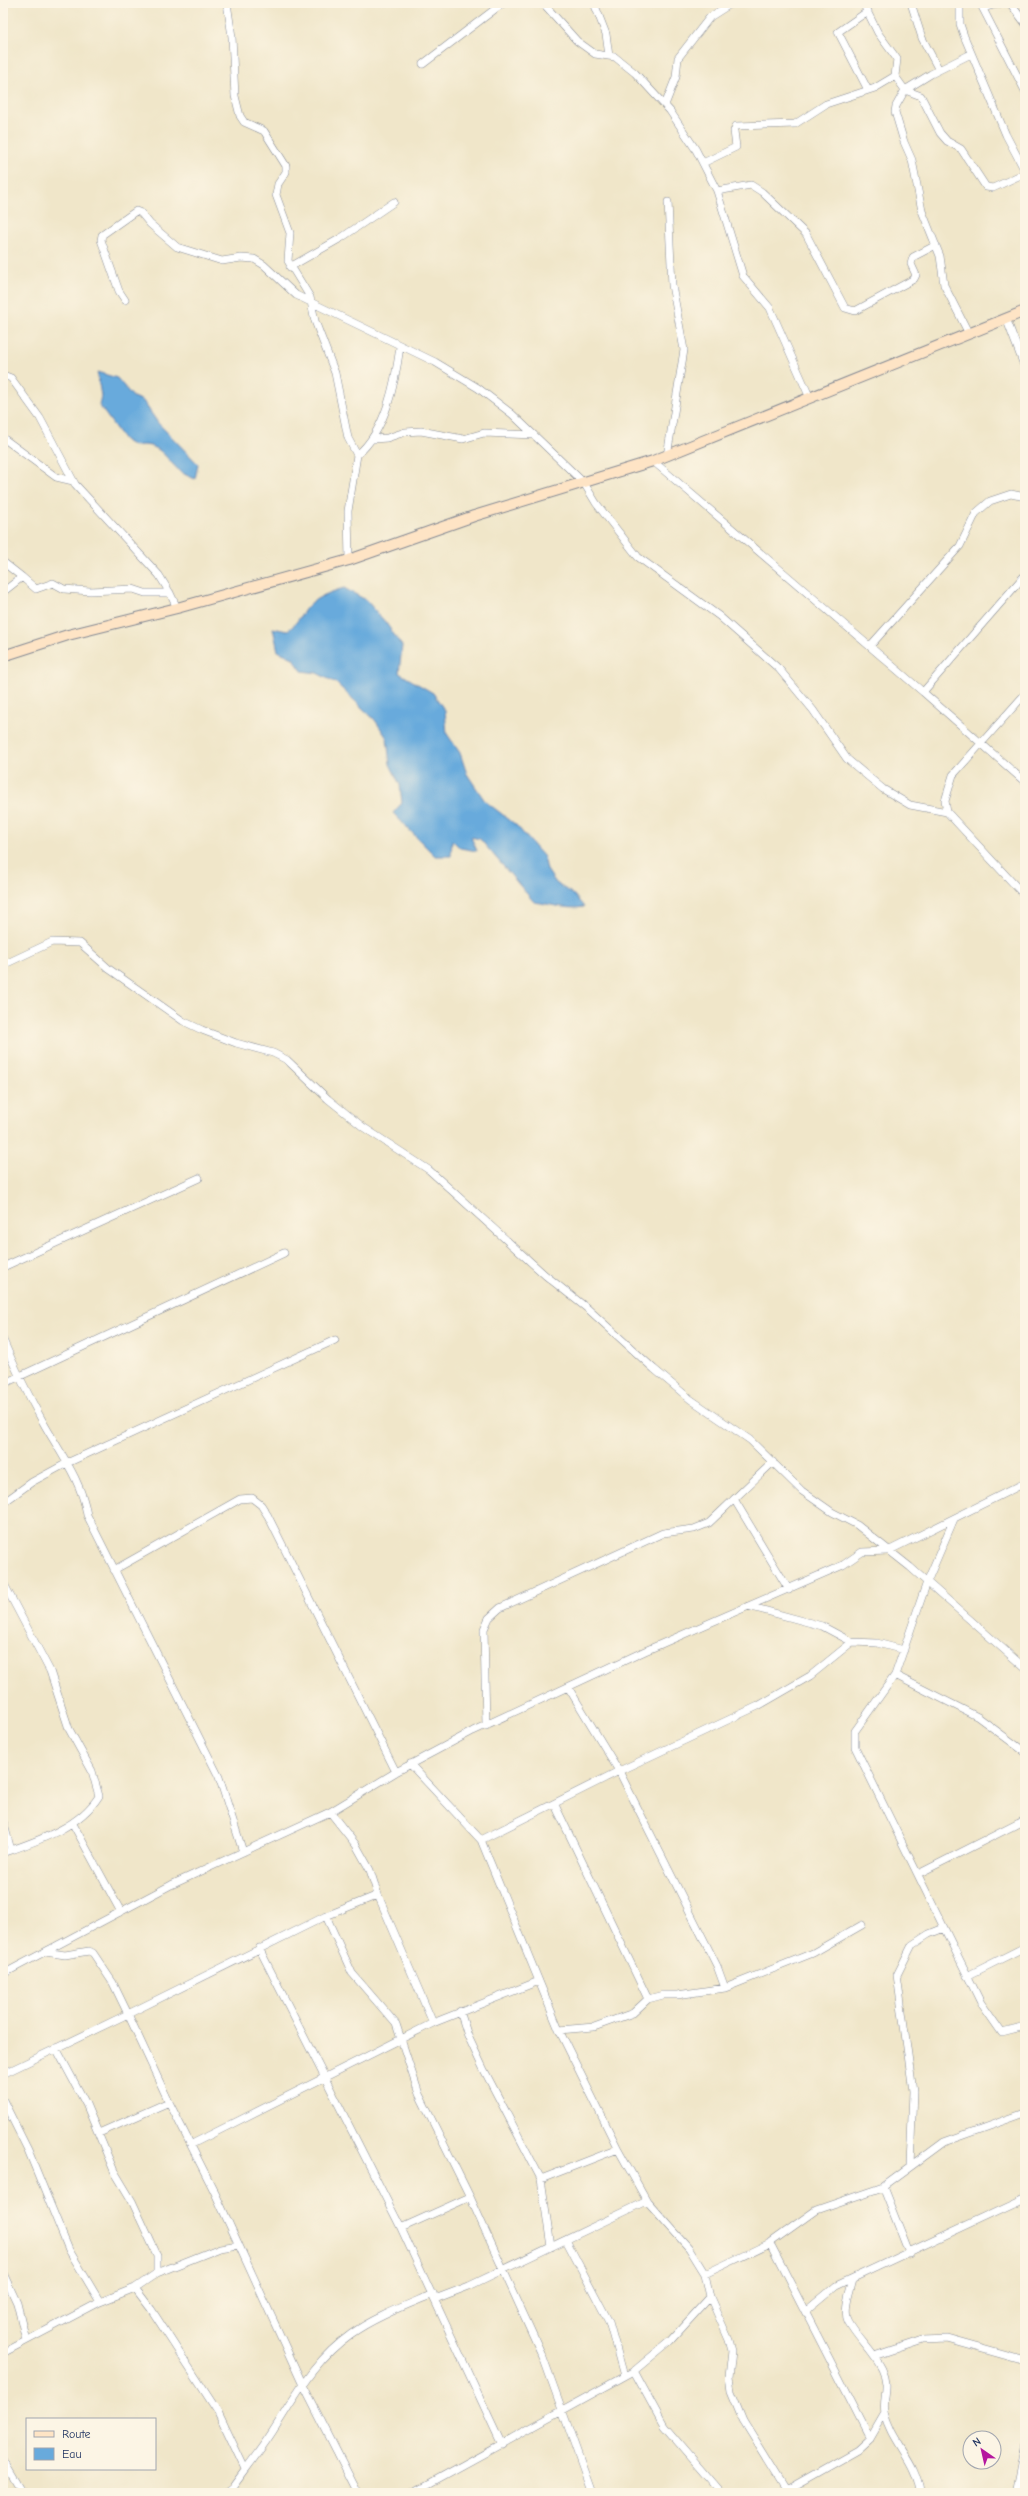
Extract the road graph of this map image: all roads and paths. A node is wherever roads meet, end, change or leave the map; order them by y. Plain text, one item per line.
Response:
1 (227, 3) edge
2 (503, 3) edge
3 (543, 3) edge
4 (594, 3) edge
5 (732, 3) edge
6 (863, 3) edge
7 (911, 3) edge
8 (960, 3) edge
9 (1001, 3) edge
10 (981, 5) edge
11 (1012, 6) edge
12 (868, 11) junction
13 (1025, 13) edge
14 (1025, 23) edge
15 (971, 54) junction
16 (609, 56) junction
17 (423, 64) dead end
18 (939, 70) junction
19 (895, 76) junction
20 (868, 90) junction
21 (905, 90) junction
22 (1025, 91) edge
23 (665, 105) junction
24 (703, 163) junction
25 (1025, 172) edge
26 (717, 191) junction
27 (394, 202) dead end
28 (668, 202) dead end
29 (936, 246) junction
30 (290, 267) junction
31 (125, 300) dead end
32 (310, 302) junction
33 (1025, 311) edge
34 (1006, 318) junction
35 (969, 334) junction
36 (400, 347) junction
37 (1025, 368) edge
38 (3, 375) edge
39 (810, 398) junction
40 (534, 435) junction
41 (3, 438) edge
42 (374, 439) junction
43 (357, 455) junction
44 (666, 456) junction
45 (653, 461) junction
46 (73, 481) junction
47 (584, 482) junction
48 (1025, 497) edge
49 (349, 560) junction
50 (3, 562) edge
51 (1025, 575) edge
52 (22, 577) junction
53 (3, 592) edge
54 (170, 593) junction
55 (176, 608) junction
56 (870, 646) junction
57 (3, 656) edge
58 (923, 692) junction
59 (1025, 694) edge
60 (981, 742) junction
61 (1025, 782) edge
62 (948, 812) junction
63 (1025, 896) edge
64 (3, 965) edge
65 (199, 1178) dead end
66 (284, 1253) dead end
67 (3, 1267) edge
68 (3, 1340) edge
69 (335, 1340) dead end
70 (20, 1378) junction
71 (3, 1384) edge
72 (773, 1462) junction
73 (67, 1463) junction
74 (1025, 1483) edge
75 (734, 1499) junction
76 (3, 1503) edge
77 (954, 1519) junction
78 (888, 1550) junction
79 (114, 1570) junction
80 (3, 1582) edge
81 (927, 1582) junction
82 (789, 1590) junction
83 (748, 1606) junction
84 (852, 1642) junction
85 (904, 1650) junction
86 (1025, 1668) edge
87 (895, 1675) junction
88 (568, 1687) junction
89 (486, 1726) junction
90 (1025, 1752) edge
91 (410, 1764) junction
92 (619, 1771) junction
93 (396, 1772) junction
94 (555, 1805) junction
95 (330, 1812) junction
96 (1025, 1820) edge
97 (3, 1821) edge
98 (73, 1824) junction
99 (481, 1840) junction
100 (11, 1850) junction
101 (243, 1852) junction
102 (3, 1853) edge
103 (918, 1874) junction
104 (378, 1895) junction
105 (121, 1912) junction
106 (326, 1916) junction
107 (862, 1925) dead end
108 (944, 1928) junction
109 (259, 1948) junction
110 (1025, 1948) edge
111 (46, 1952) junction
112 (3, 1974) edge
113 (967, 1976) junction
114 (539, 1982) junction
115 (725, 1988) junction
116 (648, 1999) junction
117 (460, 2011) junction
118 (128, 2014) junction
119 (433, 2023) junction
120 (1025, 2027) edge
121 (559, 2030) junction
122 (400, 2040) junction
123 (56, 2048) junction
124 (3, 2074) edge
125 (325, 2077) junction
126 (3, 2100) edge
127 (169, 2102) junction
128 (1025, 2113) edge
129 (99, 2133) junction
130 (192, 2144) junction
131 (618, 2149) junction
132 (910, 2166) junction
133 (541, 2179) junction
134 (883, 2187) junction
135 (470, 2197) junction
136 (1025, 2198) edge
137 (646, 2201) junction
138 (401, 2228) junction
139 (566, 2240) junction
140 (770, 2243) junction
141 (239, 2245) junction
142 (551, 2247) junction
143 (909, 2253) junction
144 (502, 2270) junction
145 (3, 2272) edge
146 (157, 2272) junction
147 (705, 2274) junction
148 (853, 2279) junction
149 (135, 2288) junction
150 (434, 2296) junction
151 (710, 2297) junction
152 (100, 2302) junction
153 (806, 2311) junction
154 (26, 2340) junction
155 (3, 2353) edge
156 (874, 2356) junction
157 (1025, 2362) edge
158 (634, 2371) junction
159 (624, 2376) junction
160 (302, 2383) junction
161 (563, 2411) junction
162 (885, 2412) junction
163 (870, 2438) junction
164 (502, 2445) junction
165 (1025, 2447) edge
166 (3, 2459) edge
167 (245, 2469) junction
168 (232, 2488) junction
169 (785, 2492) edge
170 (23, 2493) edge
171 (226, 2493) edge
172 (239, 2493) edge
173 (358, 2493) edge
174 (412, 2493) edge
175 (592, 2493) edge
176 (722, 2493) edge
177 (920, 2493) edge
178 (1015, 2493) edge

1 - 30 street
2 - 17 street
3 - 16 street
4 - 16 street
5 - 23 street
6 - 12 street
7 - 18 street
8 - 15 street
9 - 10 street
10 - 22 street
11 - 13 street
11 - 14 street
12 - 19 street
12 - 20 street
15 - 18 street
15 - 25 street
16 - 23 street
18 - 21 street
19 - 20 street
19 - 21 street
20 - 24 street
21 - 25 street
21 - 29 street
23 - 24 street
24 - 26 street
26 - 29 street
26 - 39 street
27 - 30 street
28 - 44 street
29 - 35 street
30 - 32 street
31 - 32 street
32 - 36 street
32 - 43 street
33 - 34 street
34 - 35 street
34 - 37 street
35 - 39 street
36 - 40 street
36 - 42 street
38 - 46 street
39 - 44 street
40 - 42 street
40 - 47 street
41 - 46 street
42 - 43 street
43 - 49 street
44 - 45 street
45 - 47 street
45 - 56 street
46 - 54 street
47 - 49 street
47 - 62 street
48 - 56 street
49 - 55 street
50 - 52 street
51 - 58 street
52 - 53 street
52 - 54 street
54 - 55 street
55 - 57 street
56 - 58 street
58 - 60 street
59 - 60 street
60 - 61 street
60 - 62 street
62 - 63 street
64 - 72 street
65 - 67 street
66 - 70 street
68 - 70 street
69 - 73 street
70 - 71 street
70 - 73 street
72 - 75 street
72 - 78 street
73 - 76 street
73 - 79 street
74 - 77 street
75 - 82 street
75 - 89 street
77 - 78 street
77 - 81 street
78 - 81 street
78 - 82 street
79 - 93 street
79 - 101 street
80 - 98 street
81 - 85 street
81 - 86 street
82 - 83 street
83 - 84 street
83 - 88 street
84 - 85 street
84 - 92 street
85 - 87 street
87 - 90 street
87 - 103 street
88 - 89 street
88 - 92 street
89 - 91 street
91 - 93 street
91 - 99 street
92 - 94 street
92 - 115 street
93 - 95 street
94 - 99 street
94 - 116 street
95 - 101 street
95 - 104 street
96 - 103 street
97 - 100 street
98 - 100 street
98 - 105 street
99 - 114 street
100 - 102 street
101 - 105 street
103 - 108 street
104 - 106 street
104 - 119 street
105 - 111 street
106 - 109 street
106 - 122 street
107 - 115 street
108 - 113 street
108 - 132 street
109 - 118 street
109 - 125 street
110 - 113 street
111 - 112 street
111 - 118 street
113 - 120 street
114 - 117 street
114 - 121 street
115 - 116 street
116 - 121 street
117 - 119 street
117 - 133 street
118 - 123 street
118 - 127 street
119 - 122 street
121 - 131 street
122 - 125 street
122 - 135 street
123 - 124 street
123 - 129 street
125 - 130 street
125 - 138 street
126 - 152 street
127 - 129 street
127 - 130 street
128 - 132 street
129 - 146 street
130 - 141 street
131 - 133 street
131 - 137 street
132 - 134 street
133 - 142 street
134 - 140 street
134 - 143 street
135 - 138 street
135 - 144 street
136 - 143 street
137 - 139 street
137 - 147 street
138 - 150 street
139 - 142 street
139 - 159 street
140 - 147 street
140 - 153 street
141 - 146 street
141 - 160 street
142 - 144 street
143 - 148 street
144 - 150 street
144 - 161 street
145 - 154 street
146 - 149 street
147 - 151 street
148 - 153 street
148 - 156 street
149 - 152 street
149 - 167 street
150 - 160 street
150 - 164 street
151 - 158 street
151 - 169 street
152 - 154 street
153 - 163 street
154 - 155 street
156 - 157 street
156 - 162 street
158 - 159 street
158 - 176 street
159 - 161 street
160 - 167 street
160 - 173 street
161 - 164 street
161 - 175 street
162 - 163 street
162 - 177 street
163 - 169 street
164 - 174 street
165 - 178 street
166 - 170 street
167 - 168 street
168 - 171 street
168 - 172 street

